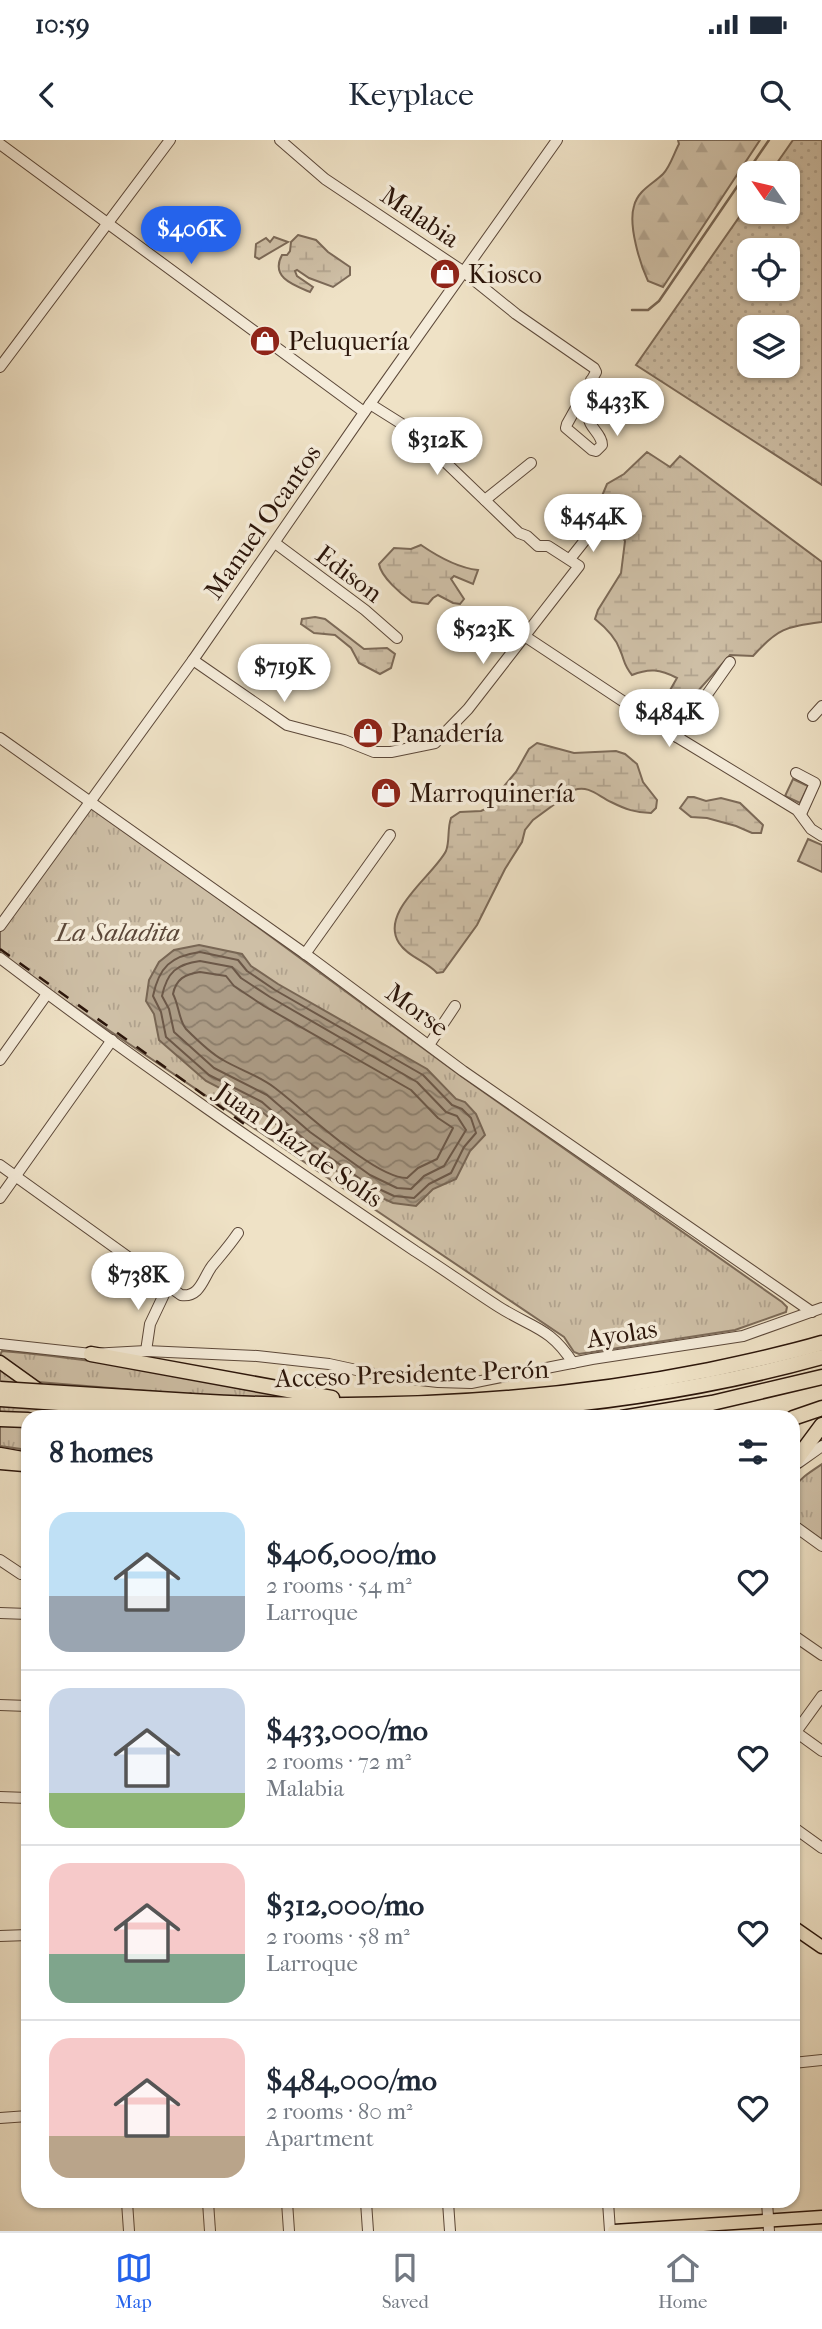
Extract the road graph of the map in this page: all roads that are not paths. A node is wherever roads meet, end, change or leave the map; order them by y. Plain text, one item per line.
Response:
1 (170, 140) edge
2 (280, 140) edge
3 (557, 140) edge
4 (0, 144) edge
5 (106, 223) junction
6 (464, 272) junction
7 (0, 367) edge
8 (591, 380) junction
9 (367, 408) junction
10 (531, 463) dead end
11 (485, 500) junction
12 (593, 530) dead end
13 (275, 543) junction
14 (570, 559) junction
15 (526, 637) junction
16 (397, 638) dead end
17 (193, 660) junction
18 (730, 662) dead end
19 (822, 706) edge
20 (813, 716) dead end
21 (677, 737) junction
22 (0, 738) edge
23 (796, 773) dead end
24 (90, 804) junction
25 (801, 814) junction
26 (390, 835) dead end
27 (822, 836) edge
28 (0, 926) edge
29 (305, 954) junction
30 (0, 958) edge
31 (47, 994) junction
32 (455, 1006) dead end
33 (112, 1040) junction
34 (429, 1045) junction
35 (0, 1060) edge
36 (0, 1165) edge
37 (15, 1176) junction
38 (0, 1198) edge
39 (238, 1233) dead end
40 (169, 1286) junction
41 (817, 1310) edge
42 (822, 1343) edge
43 (0, 1344) edge
44 (146, 1351) junction
45 (91, 1354) junction
46 (822, 1356) edge
47 (0, 1362) edge
48 (573, 1363) junction
49 (822, 1377) edge
50 (0, 1389) edge
51 (0, 1399) edge
52 (403, 1404) junction
53 (191, 1406) junction
54 (822, 1408) edge
55 (67, 1410) edge
56 (254, 1410) edge
57 (505, 1410) edge
58 (670, 1410) edge
59 (800, 1416) edge
60 (0, 1419) edge
61 (21, 1420) edge
62 (822, 1425) edge
63 (822, 1446) edge
64 (0, 1455) edge
65 (800, 1456) edge
66 (21, 1460) edge
67 (800, 1461) edge
68 (21, 1462) edge
69 (0, 1463) edge
70 (800, 1530) edge
71 (822, 1546) edge
72 (0, 1560) edge
73 (21, 1574) edge
74 (0, 1613) edge
75 (21, 1614) edge
76 (800, 1640) edge
77 (822, 1656) edge
78 (822, 1696) edge
79 (0, 1705) edge
80 (21, 1706) edge
81 (800, 1725) edge
82 (800, 1737) edge
83 (822, 1751) edge
84 (0, 1797) edge
85 (21, 1798) edge
86 (800, 1832) edge
87 (822, 1848) edge
88 (800, 1932) edge
89 (21, 1935) edge
90 (0, 1936) edge
91 (822, 1947) edge
92 (822, 2060) edge
93 (800, 2062) edge
94 (21, 2116) edge
95 (0, 2118) edge
96 (127, 2208) edge
97 (208, 2208) edge
98 (287, 2208) edge
99 (366, 2208) edge
100 (448, 2208) edge
101 (609, 2208) edge
102 (767, 2208) edge
103 (822, 2217) edge
104 (768, 2226) edge
105 (129, 2231) edge
106 (210, 2231) edge
107 (289, 2231) edge
108 (368, 2231) edge
109 (450, 2231) edge
110 (612, 2231) edge

1 - 5 street
2 - 6 street, Malabia
3 - 6 street, Manuel Ocantos
4 - 5 street
5 - 7 street
5 - 9 street
6 - 8 street, Malabia
6 - 9 street, Manuel Ocantos
8 - 8 street, Malabia
9 - 11 street
9 - 13 street, Manuel Ocantos
10 - 11 street
11 - 14 street
12 - 14 street
13 - 16 street, Edison
13 - 17 street, Manuel Ocantos
14 - 15 street
15 - 17 street
15 - 21 street
17 - 24 street, Manuel Ocantos
18 - 21 street
19 - 20 street
21 - 25 street
22 - 24 street, Morse
23 - 25 street
24 - 28 street, Manuel Ocantos
24 - 29 street, Morse
25 - 27 street
26 - 29 street
29 - 34 street, Morse
30 - 31 street, Juan Díaz de Solís
31 - 33 street, Juan Díaz de Solís
31 - 35 street
32 - 34 street
33 - 37 street
33 - 48 street, Juan Díaz de Solís
34 - 41 street, Morse
36 - 37 street
37 - 38 street
37 - 40 street
39 - 40 street
40 - 44 street
41 - 48 street, Ayolas
42 - 52 highway, Acceso Presidente Perón
43 - 45 street, Ayolas
44 - 45 street, Ayolas
44 - 48 street, Ayolas
45 - 52 highway
46 - 57 highway
47 - 55 main road
49 - 58 highway
50 - 53 highway, Acceso Presidente Perón, bridge
51 - 53 highway, bridge
52 - 53 highway, Acceso Presidente Perón
53 - 56 highway
54 - 59 highway
60 - 61 highway
62 - 65 highway
63 - 67 street
64 - 66 highway
68 - 69 main road
70 - 71 street
72 - 73 street
74 - 75 street
76 - 77 street
78 - 81 street
79 - 80 street
82 - 83 street
84 - 85 street
86 - 87 street
88 - 91 main road
89 - 90 street
92 - 93 street
94 - 95 street
96 - 105 street
97 - 106 street
98 - 107 street
99 - 108 street
100 - 109 street
101 - 110 street
102 - 104 street
103 - 104 main road
104 - 110 main road

